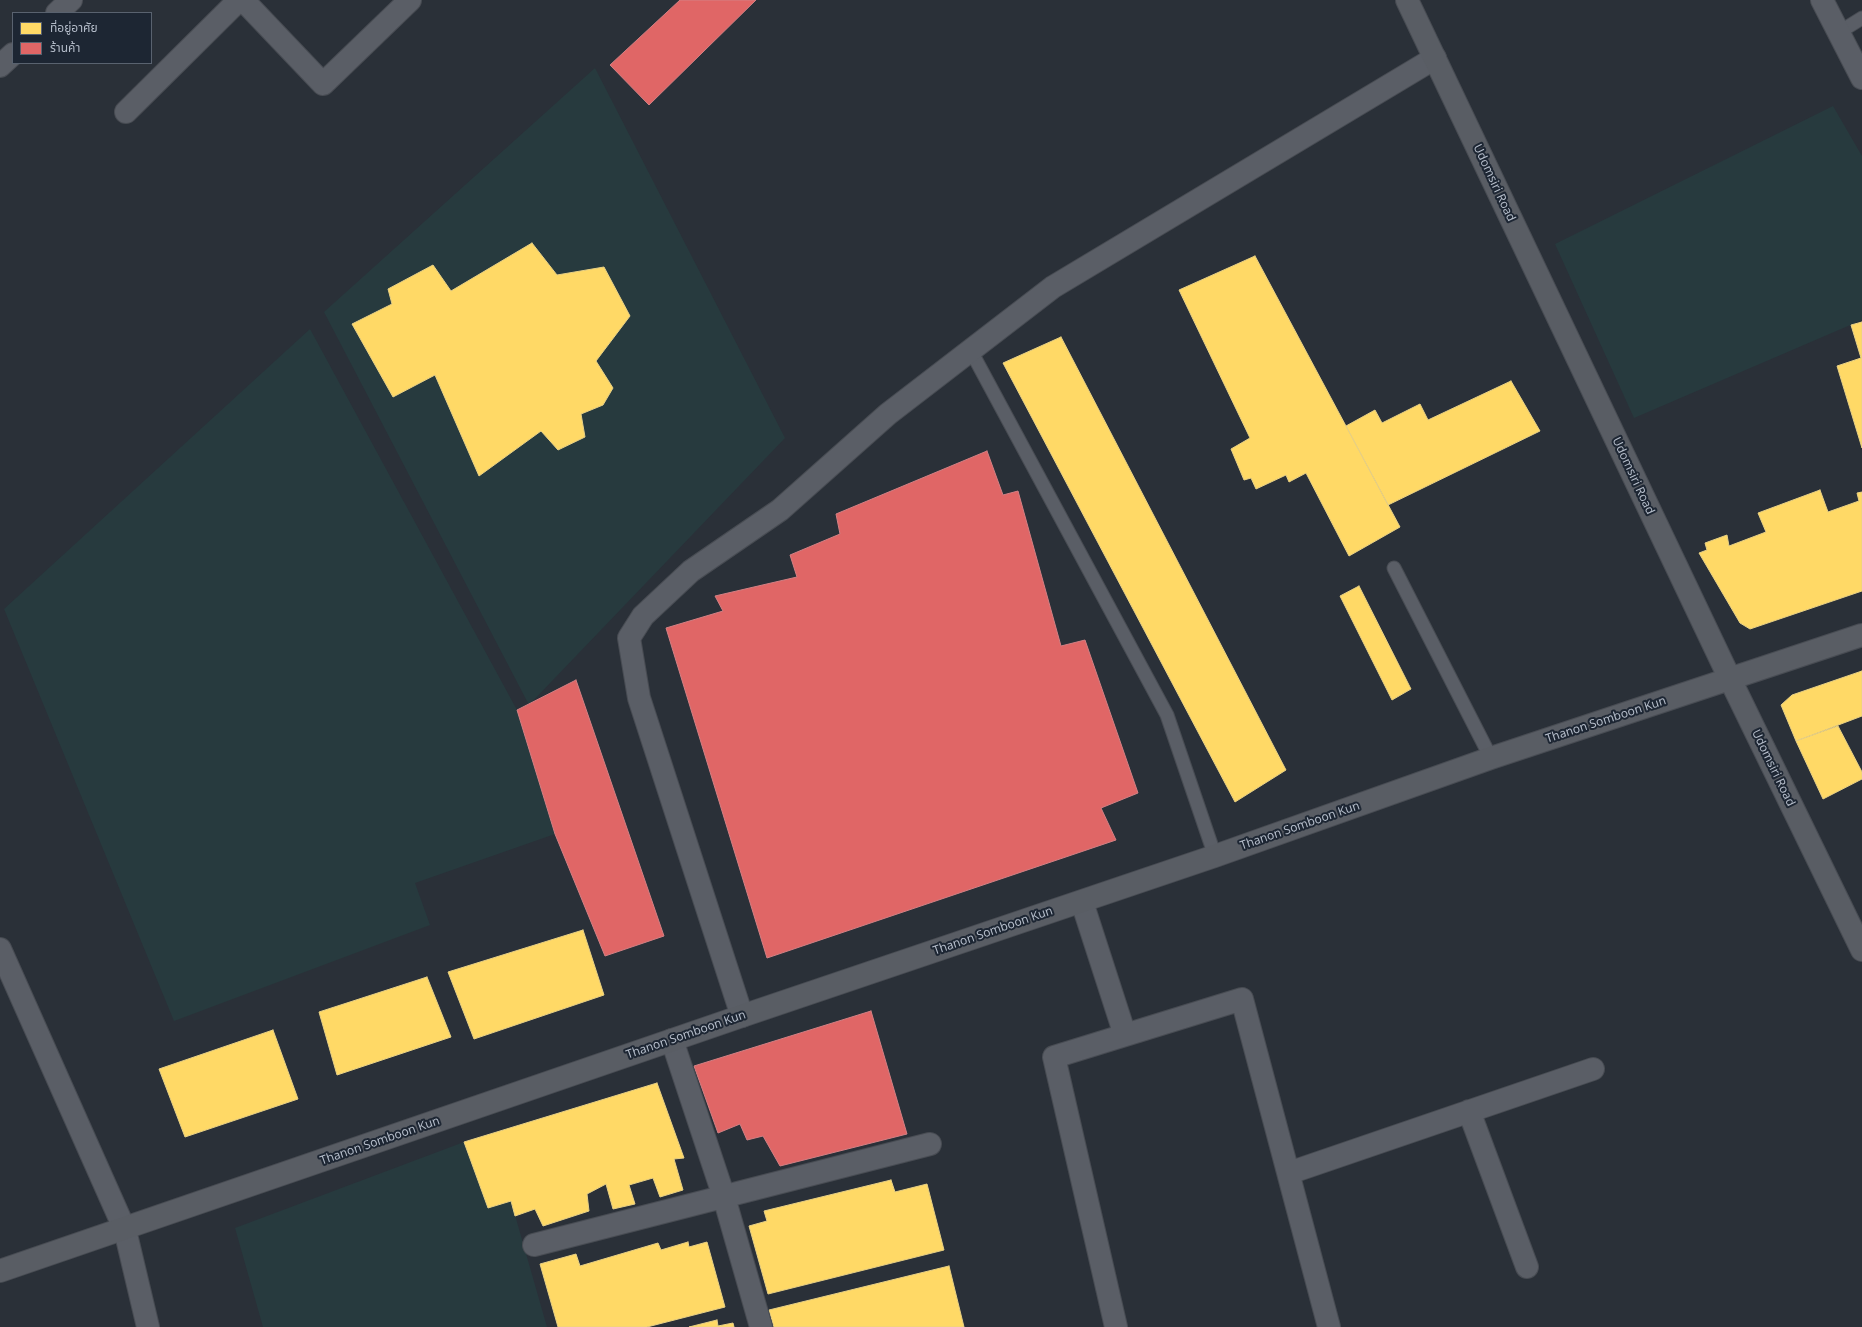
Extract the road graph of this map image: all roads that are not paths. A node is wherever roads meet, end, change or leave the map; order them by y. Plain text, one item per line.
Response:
1 (71, 0) edge
2 (239, 0) edge
3 (243, 0) edge
4 (410, 0) edge
5 (1407, 0) edge
6 (1822, 0) edge
7 (58, 12) edge
8 (1862, 18) edge
9 (1838, 33) junction
10 (12, 55) edge
11 (1435, 58) junction
12 (0, 66) edge
13 (1862, 78) edge
14 (126, 112) dead end
15 (971, 350) junction
16 (1394, 568) dead end
17 (1862, 635) edge
18 (1730, 679) junction
19 (1491, 758) junction
20 (1216, 856) junction
21 (1082, 902) junction
22 (0, 949) edge
23 (1862, 950) edge
24 (742, 1016) junction
25 (1125, 1035) junction
26 (672, 1040) junction
27 (1593, 1069) dead end
28 (1469, 1111) junction
29 (930, 1144) dead end
30 (1289, 1173) junction
31 (724, 1197) junction
32 (125, 1230) junction
33 (534, 1245) dead end
34 (1527, 1267) dead end
35 (0, 1272) edge
36 (148, 1327) edge
37 (761, 1327) edge
38 (1116, 1327) edge
39 (1329, 1327) edge

1 - 7 street
2 - 14 street
3 - 4 street
5 - 11 street, Udomsiri Road
6 - 9 street
8 - 9 lane
9 - 13 street
10 - 12 street
11 - 15 street
11 - 18 street, Udomsiri Road
15 - 20 lane
15 - 24 street
16 - 19 lane
17 - 18 street, Thanon Somboon Kun
18 - 19 street, Thanon Somboon Kun
18 - 23 street, Udomsiri Road
19 - 20 street, Thanon Somboon Kun
20 - 21 street, Thanon Somboon Kun
21 - 24 street, Thanon Somboon Kun
21 - 25 street
22 - 32 street
24 - 26 street, Thanon Somboon Kun
25 - 30 street
25 - 38 street
26 - 31 street
26 - 32 street, Thanon Somboon Kun
27 - 28 street
28 - 30 street
28 - 34 street
29 - 31 street
30 - 39 street
31 - 33 street
31 - 37 street
32 - 35 street, Thanon Somboon Kun
32 - 36 street

